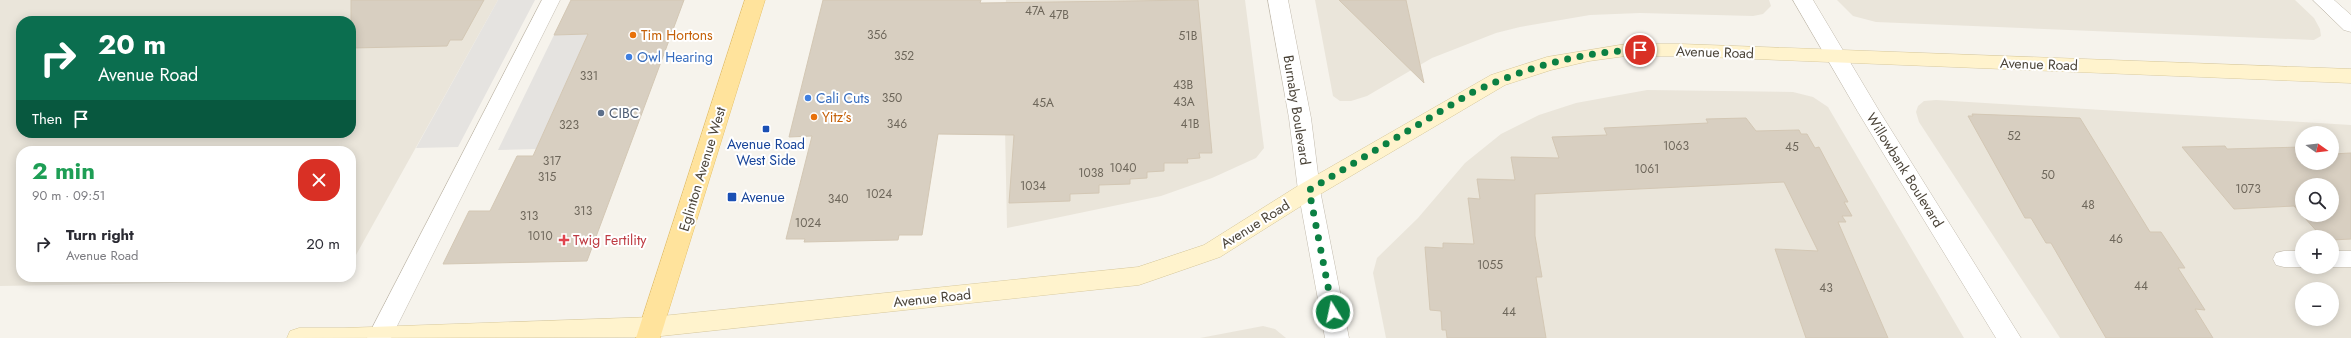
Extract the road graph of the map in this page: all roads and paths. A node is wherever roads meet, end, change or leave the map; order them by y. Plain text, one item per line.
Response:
1 (552, 0) edge
2 (755, 0) edge
3 (1278, 0) edge
4 (1803, 0) edge
5 (2323, 0) edge
6 (2351, 26) edge
7 (1836, 56) junction
8 (2351, 76) edge
9 (1309, 190) junction
10 (2339, 259) edge
11 (2351, 259) edge
12 (650, 332) edge
13 (299, 338) edge
14 (320, 338) edge
15 (344, 338) edge
16 (379, 338) edge
17 (1337, 338) edge
18 (2010, 338) edge

1 - 16 lane
2 - 12 main road, Eglinton Avenue West
3 - 9 street, Burnaby Boulevard
4 - 7 street, Willowbank Boulevard
5 - 6 street
7 - 8 main road, Avenue Road
7 - 9 main road, Avenue Road
7 - 18 street, Willowbank Boulevard
9 - 12 main road, Avenue Road
9 - 17 street, Burnaby Boulevard
10 - 11 lane
12 - 16 main road, Avenue Road
13 - 14 main road, Avenue Road
14 - 15 main road, Avenue Road
15 - 16 main road, Avenue Road

